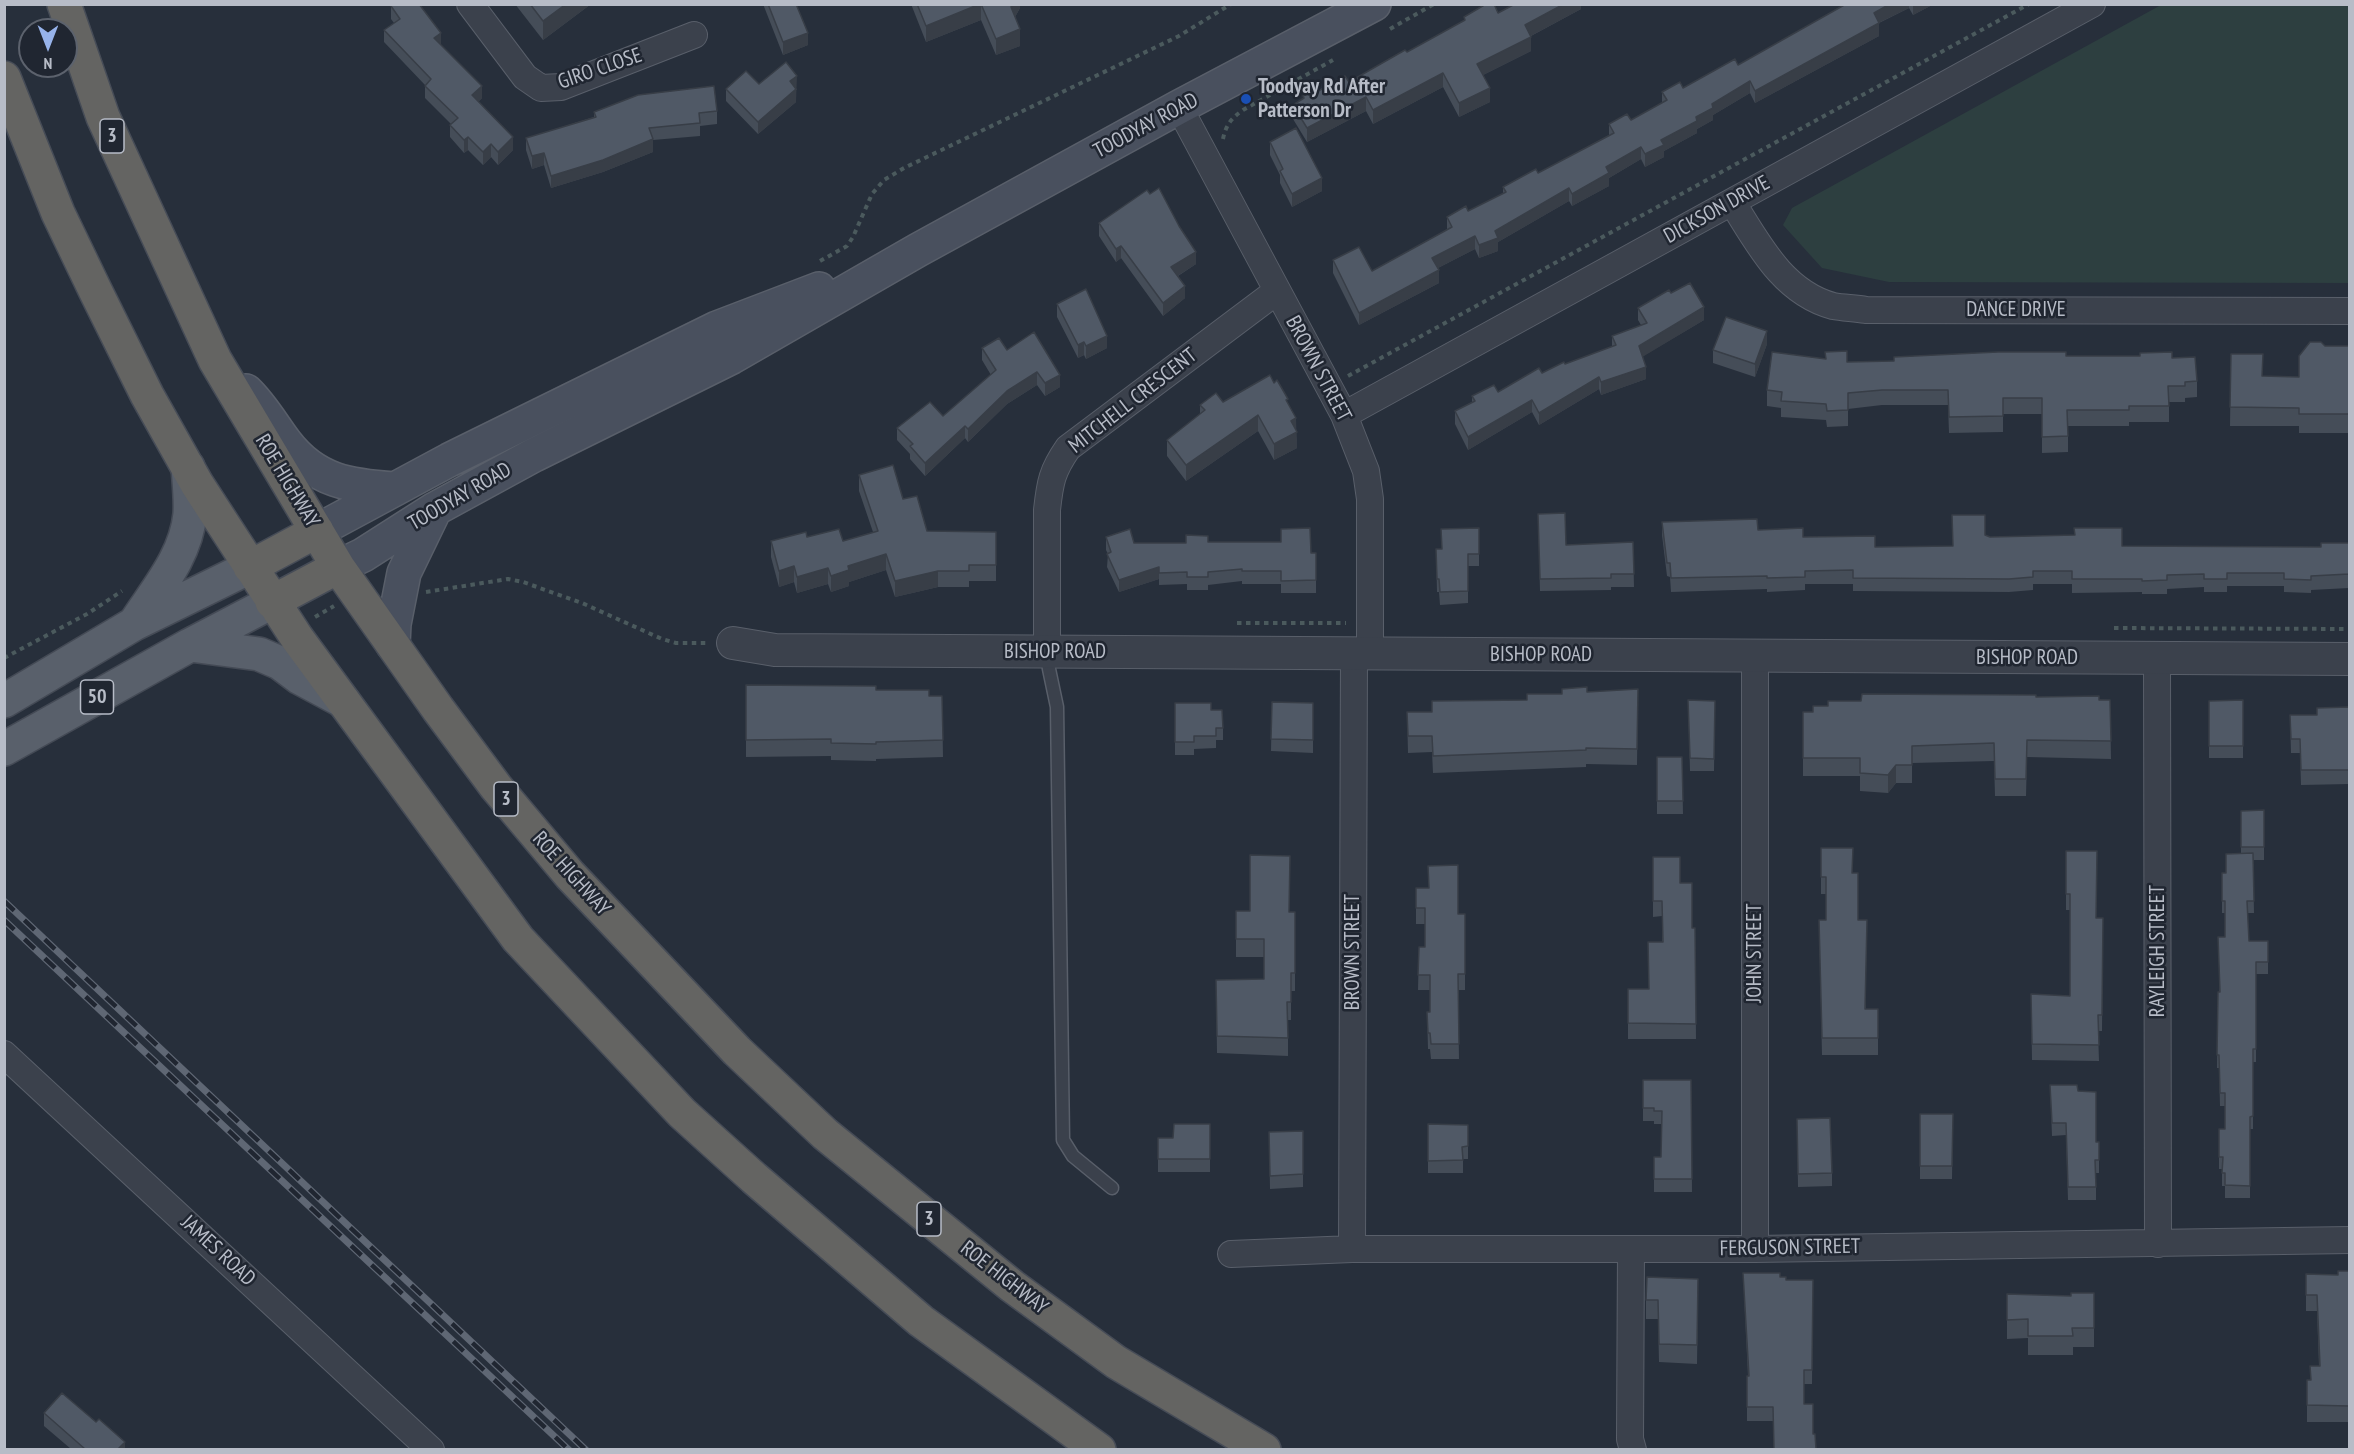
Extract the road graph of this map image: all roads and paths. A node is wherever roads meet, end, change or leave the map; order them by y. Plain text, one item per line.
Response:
1 (64, 4) edge
2 (470, 4) edge
3 (1231, 4) edge
4 (1434, 4) edge
5 (2029, 4) edge
6 (2092, 4) edge
7 (1379, 18) edge
8 (694, 35) dead end
9 (1334, 59) dead end
10 (4, 78) edge
11 (1179, 107) junction
12 (1223, 149) dead end
13 (1732, 202) junction
14 (918, 250) junction
15 (815, 263) dead end
16 (1277, 291) junction
17 (2349, 311) edge
18 (215, 360) junction
19 (1341, 367) dead end
20 (1344, 415) junction
21 (188, 467) junction
22 (395, 489) junction
23 (435, 509) junction
24 (317, 531) junction
25 (250, 567) junction
26 (338, 567) junction
27 (400, 590) junction
28 (272, 603) junction
29 (134, 624) junction
30 (733, 643) joint
31 (190, 645) junction
32 (393, 645) junction
33 (1047, 652) junction
34 (1362, 655) junction
35 (1755, 656) junction
36 (2157, 658) junction
37 (2349, 659) edge
38 (4, 701) edge
39 (343, 701) junction
40 (4, 749) edge
41 (4, 1053) edge
42 (1112, 1188) dead end
43 (2349, 1240) edge
44 (2158, 1244) junction
45 (1352, 1249) junction
46 (1631, 1249) junction
47 (1755, 1249) junction
48 (1231, 1254) dead end
49 (431, 1449) edge
50 (1100, 1449) edge
51 (1264, 1449) edge
52 (1633, 1449) edge

1 - 18 highway, ROE HIGHWAY / 3
2 - 8 street, GIRO CLOSE
3 - 15 path
4 - 7 path
5 - 19 path
6 - 13 street, DICKSON DRIVE
7 - 11 main road, TOODYAY ROAD / 50
9 - 12 path
10 - 21 highway
11 - 14 main road, TOODYAY ROAD / 50
11 - 16 street, BROWN STREET
13 - 17 street, DANCE DRIVE
13 - 20 street, DICKSON DRIVE
14 - 22 main road, TOODYAY ROAD / 50
14 - 23 main road, TOODYAY ROAD / 50
16 - 20 street, BROWN STREET
16 - 33 street, MITCHELL CRESCENT
18 - 22 main road
18 - 24 highway, ROE HIGHWAY / 3
20 - 34 street, BROWN STREET
21 - 25 highway
21 - 29 main road
22 - 24 main road, TOODYAY ROAD / 50
23 - 26 main road, TOODYAY ROAD / 50
23 - 27 main road
24 - 25 highway, TOODYAY ROAD / 50
24 - 26 highway, ROE HIGHWAY / 3
25 - 28 highway
25 - 29 main road, TOODYAY ROAD / 50
26 - 28 highway, TOODYAY ROAD / 50
26 - 32 highway, ROE HIGHWAY / 3
27 - 30 path
27 - 32 main road
28 - 31 main road, TOODYAY ROAD / 50
28 - 39 highway
29 - 38 main road, TOODYAY ROAD / 50
30 - 33 street, BISHOP ROAD
31 - 39 main road
31 - 40 main road, TOODYAY ROAD / 50
32 - 51 highway, ROE HIGHWAY / 3
33 - 34 street, BISHOP ROAD
33 - 42 lane
34 - 35 street, BISHOP ROAD
34 - 45 street, BROWN STREET
35 - 36 street, BISHOP ROAD
35 - 47 street, JOHN STREET
36 - 37 street, BISHOP ROAD
36 - 44 street, RAYLEIGH STREET
39 - 50 highway
41 - 49 street, JAMES ROAD
43 - 44 street, FERGUSON STREET
44 - 47 street, FERGUSON STREET
45 - 46 street, FERGUSON STREET
45 - 48 street, FERGUSON STREET
46 - 47 street, FERGUSON STREET
46 - 52 street

